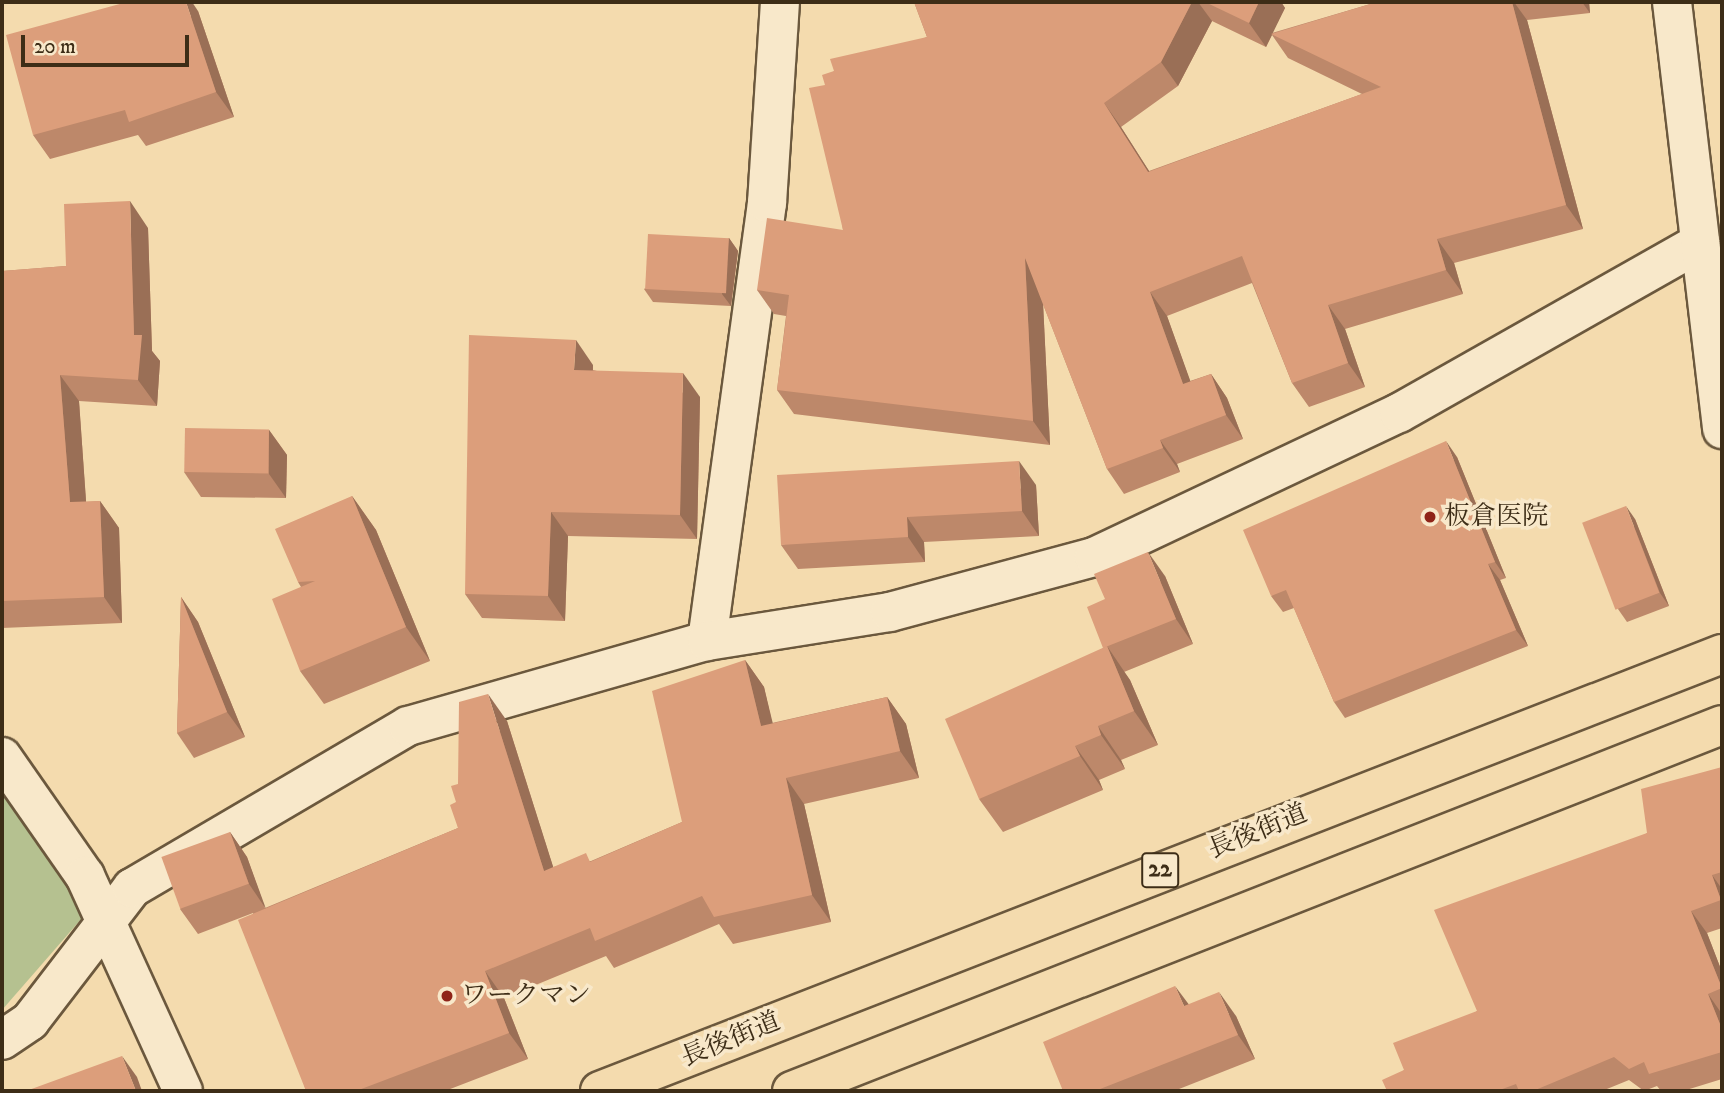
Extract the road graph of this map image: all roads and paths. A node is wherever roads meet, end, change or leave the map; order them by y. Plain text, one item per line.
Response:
1 (780, 2) edge
2 (1672, 2) edge
3 (1700, 243) junction
4 (1722, 429) edge
5 (707, 641) junction
6 (1722, 654) edge
7 (1722, 725) edge
8 (2, 757) edge
9 (106, 922) junction
10 (2, 1040) edge
11 (183, 1091) edge
12 (600, 1091) edge
13 (792, 1091) edge

1 - 5 street
2 - 3 street
3 - 4 street
3 - 5 street
5 - 9 street
6 - 12 main road, 長後街道 / 22
7 - 13 main road
8 - 9 street
9 - 10 street
9 - 11 street

